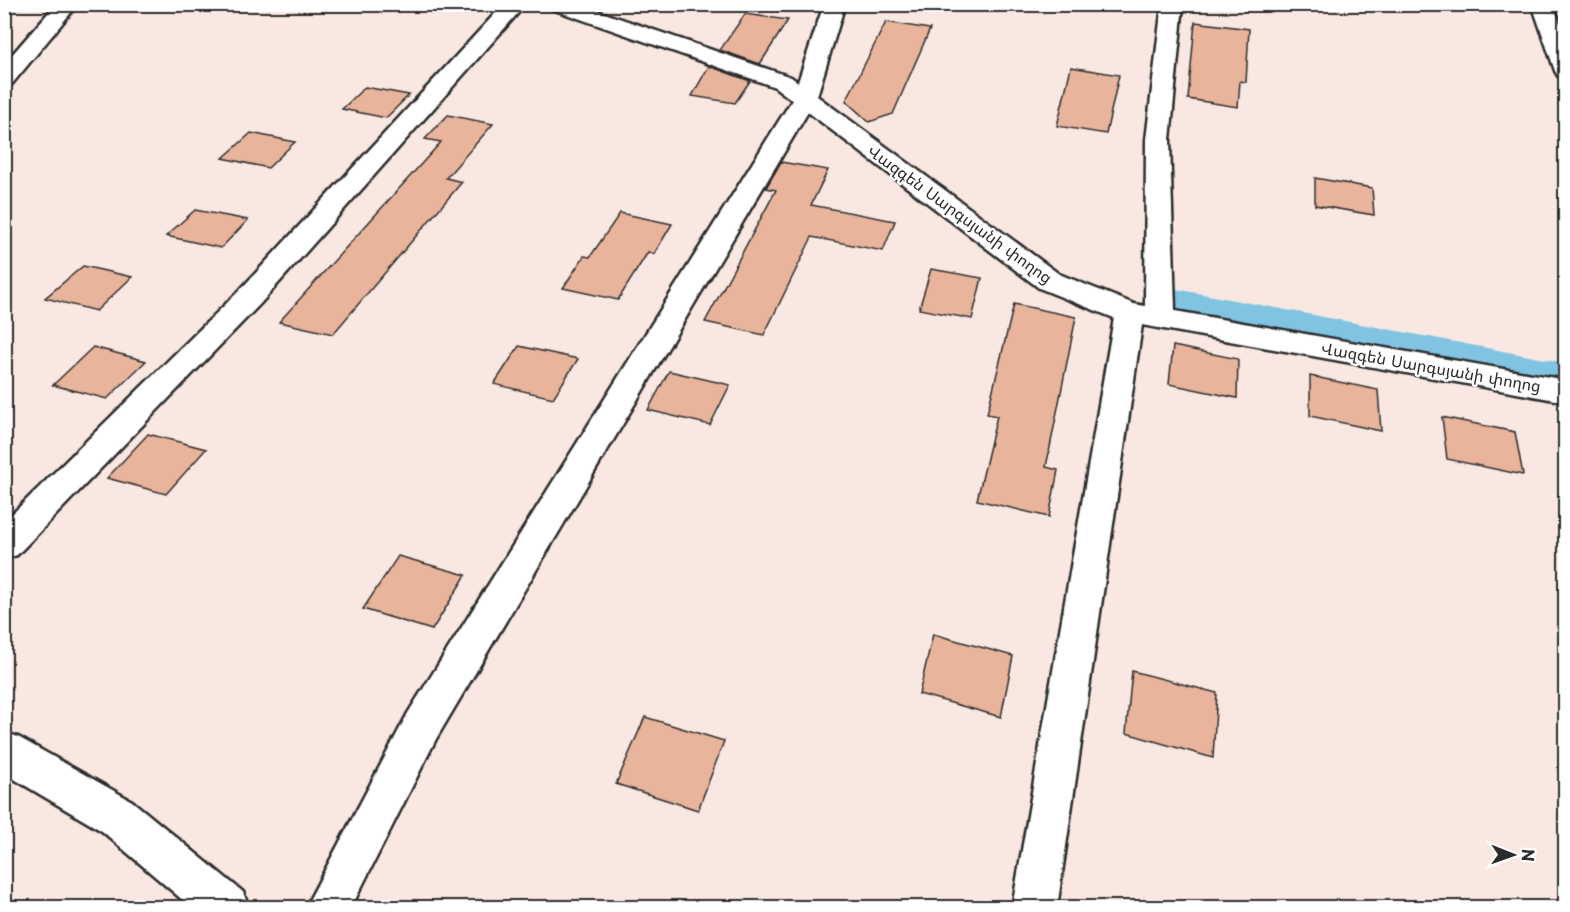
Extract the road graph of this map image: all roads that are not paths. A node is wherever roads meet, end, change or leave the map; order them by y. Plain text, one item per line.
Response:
1 (68, 4) edge
2 (516, 4) edge
3 (556, 4) edge
4 (835, 4) edge
5 (1173, 4) edge
6 (1542, 4) edge
7 (1566, 71) edge
8 (4, 79) edge
9 (804, 99) junction
10 (1145, 316) junction
11 (1566, 391) edge
12 (4, 544) edge
13 (4, 751) edge
14 (227, 908) edge
15 (327, 908) edge
16 (1034, 908) edge

1 - 8 street
2 - 12 street
3 - 9 street, Վազգեն Սարգսյանի փողոց
4 - 9 street
5 - 10 street
6 - 7 street
9 - 10 street, Վազգեն Սարգսյանի փողոց
9 - 15 street
10 - 11 street, Վազգեն Սարգսյանի փողոց
10 - 16 street
13 - 14 street

